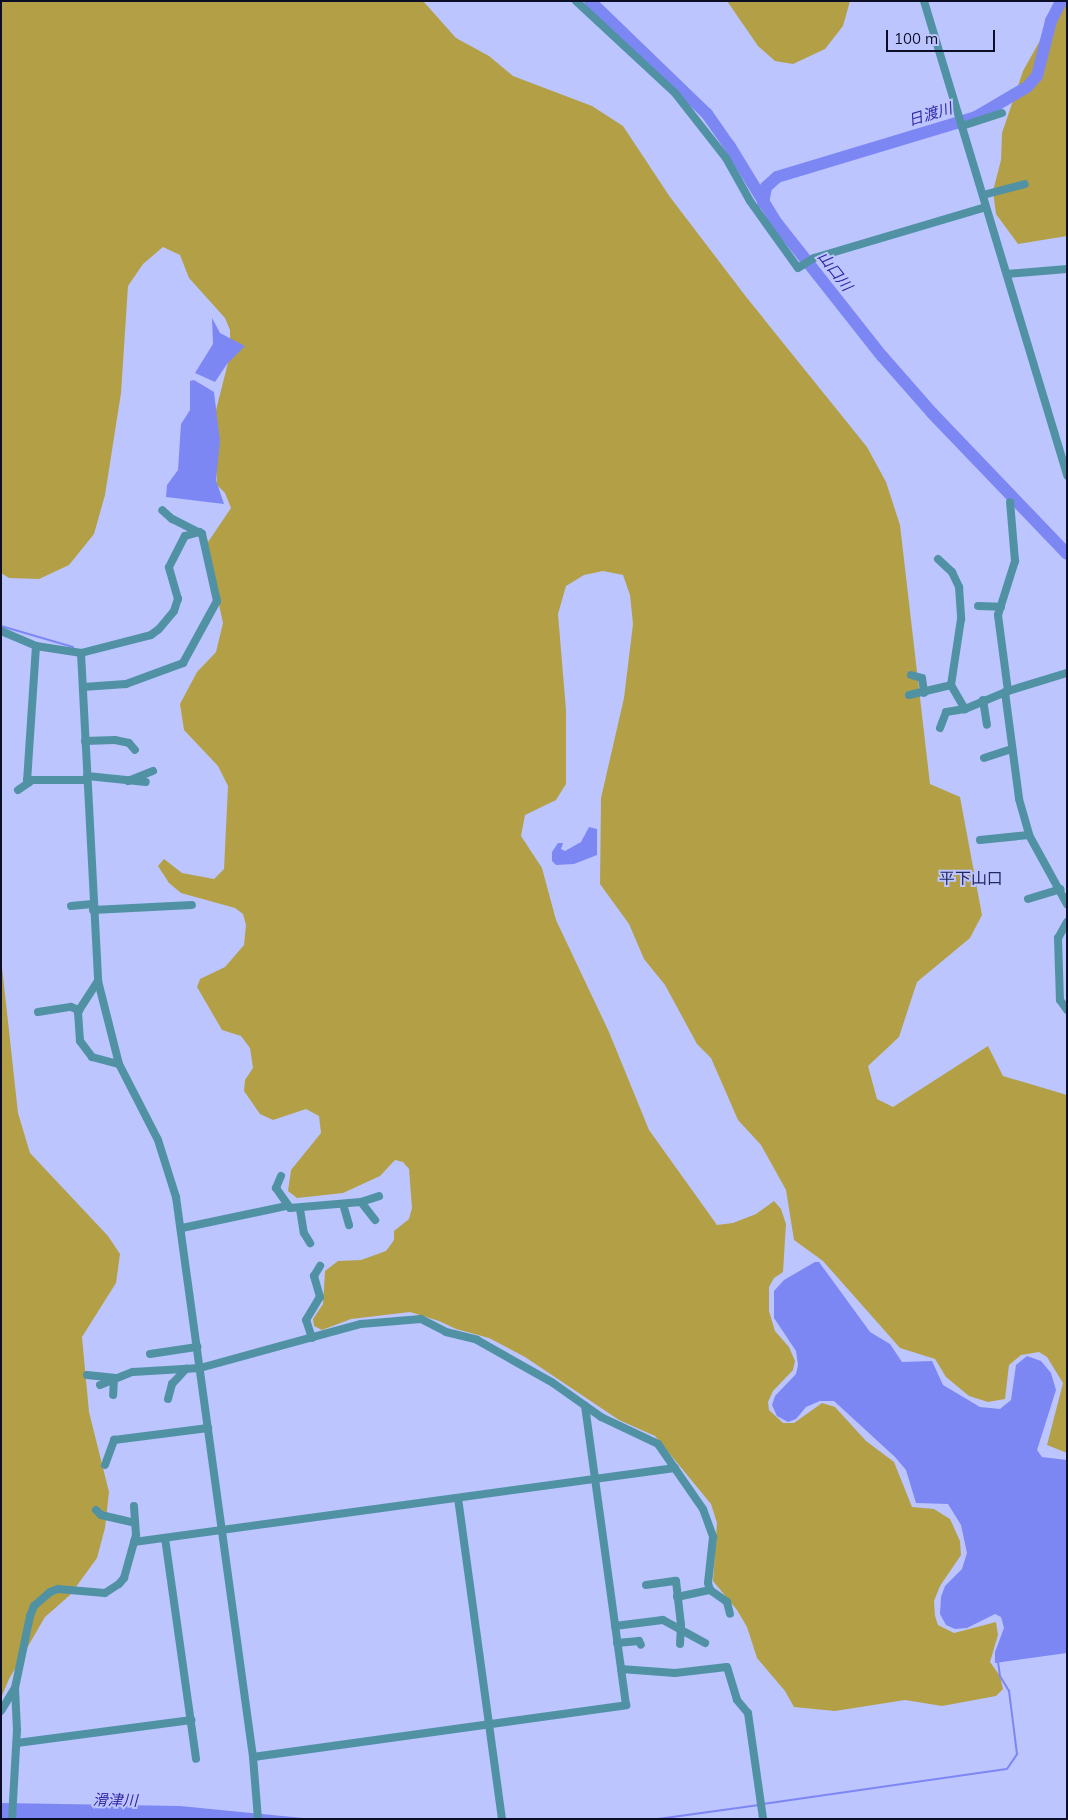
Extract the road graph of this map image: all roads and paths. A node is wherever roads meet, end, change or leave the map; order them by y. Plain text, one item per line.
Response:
1 (576, 1) edge
2 (924, 1) edge
3 (1002, 113) dead end
4 (961, 123) junction
5 (1025, 184) dead end
6 (983, 194) junction
7 (986, 207) junction
8 (1067, 269) edge
9 (1006, 274) junction
10 (1067, 476) edge
11 (1010, 502) dead end
12 (162, 510) dead end
13 (199, 532) junction
14 (938, 559) dead end
15 (978, 606) dead end
16 (1001, 608) junction
17 (1, 631) edge
18 (36, 646) junction
19 (81, 654) junction
20 (1067, 673) edge
21 (911, 675) dead end
22 (952, 685) junction
23 (83, 687) junction
24 (1007, 691) junction
25 (924, 693) junction
26 (909, 695) dead end
27 (983, 700) junction
28 (965, 709) junction
29 (987, 725) dead end
30 (940, 728) dead end
31 (86, 741) junction
32 (1012, 749) junction
33 (135, 750) dead end
34 (984, 758) dead end
35 (153, 771) dead end
36 (87, 778) junction
37 (128, 781) junction
38 (30, 782) junction
39 (146, 782) dead end
40 (18, 790) dead end
41 (1029, 836) junction
42 (980, 840) dead end
43 (1060, 889) junction
44 (1028, 899) dead end
45 (1067, 904) edge
46 (192, 905) dead end
47 (71, 906) dead end
48 (93, 907) junction
49 (1067, 922) edge
50 (98, 981) junction
51 (79, 1010) junction
52 (1067, 1010) edge
53 (38, 1012) dead end
54 (119, 1064) junction
55 (281, 1176) dead end
56 (379, 1196) dead end
57 (361, 1202) junction
58 (343, 1204) junction
59 (286, 1206) junction
60 (300, 1209) junction
61 (375, 1220) dead end
62 (349, 1225) dead end
63 (182, 1228) junction
64 (310, 1243) dead end
65 (320, 1266) dead end
66 (312, 1338) junction
67 (197, 1347) junction
68 (150, 1354) dead end
69 (200, 1368) junction
70 (186, 1369) junction
71 (87, 1375) dead end
72 (114, 1378) junction
73 (100, 1385) dead end
74 (113, 1395) dead end
75 (168, 1399) dead end
76 (585, 1406) junction
77 (208, 1428) junction
78 (105, 1465) dead end
79 (675, 1468) junction
80 (595, 1480) junction
81 (458, 1498) junction
82 (134, 1506) dead end
83 (96, 1510) dead end
84 (135, 1523) junction
85 (222, 1530) junction
86 (165, 1538) junction
87 (134, 1542) junction
88 (646, 1585) dead end
89 (710, 1590) junction
90 (678, 1597) junction
91 (730, 1614) dead end
92 (615, 1626) junction
93 (681, 1629) junction
94 (617, 1642) junction
95 (705, 1643) dead end
96 (680, 1644) dead end
97 (640, 1645) dead end
98 (621, 1669) junction
99 (15, 1688) junction
100 (1, 1711) edge
101 (191, 1720) junction
102 (489, 1726) junction
103 (16, 1743) junction
104 (253, 1757) junction
105 (196, 1759) dead end
106 (12, 1819) edge
107 (258, 1819) edge
108 (502, 1819) edge
109 (763, 1819) edge

1 - 7 street
2 - 4 street
3 - 4 street
4 - 6 street
5 - 6 street
6 - 7 street
7 - 9 street
8 - 9 street
9 - 10 street
11 - 16 street
12 - 13 street
13 - 19 street
13 - 23 street
14 - 22 street
15 - 16 street
16 - 24 street
17 - 18 street
18 - 19 street
18 - 38 street
19 - 23 street
20 - 24 street
21 - 25 street
22 - 25 street
22 - 28 street
23 - 31 street
24 - 27 street
24 - 32 street
25 - 26 street
27 - 28 street
27 - 29 street
28 - 30 street
31 - 33 street
31 - 36 street
32 - 34 street
32 - 41 street
35 - 37 street
36 - 37 street
36 - 38 street
36 - 48 street
37 - 39 street
38 - 40 street
41 - 42 street
41 - 43 street
43 - 44 street
43 - 45 street
46 - 48 street
47 - 48 street
48 - 50 street
49 - 52 street
50 - 51 street
50 - 54 street
51 - 53 street
51 - 54 street
54 - 63 street
55 - 59 street
56 - 57 street
57 - 58 street
57 - 61 street
58 - 60 street
58 - 62 street
59 - 60 street
59 - 63 street
60 - 64 street
63 - 67 street
65 - 66 street
66 - 69 street
66 - 76 street
67 - 68 street
67 - 69 street
69 - 70 street
69 - 77 street
70 - 72 street
70 - 75 street
71 - 72 street
72 - 73 street
72 - 74 street
76 - 79 street
76 - 80 street
77 - 78 street
77 - 85 street
79 - 80 street
79 - 89 street
80 - 81 street
80 - 92 street
81 - 85 street
81 - 102 street
82 - 84 street
83 - 84 street
84 - 87 street
85 - 86 street
85 - 104 street
86 - 87 street
86 - 101 street
87 - 99 street
88 - 90 street
89 - 90 street
89 - 91 street
90 - 93 street
92 - 93 street
92 - 94 street
93 - 95 street
93 - 96 street
94 - 97 street
94 - 98 street
98 - 102 street
98 - 109 street
99 - 100 street
99 - 103 street
101 - 103 street
101 - 105 street
102 - 104 street
102 - 108 street
103 - 106 street
104 - 107 street

